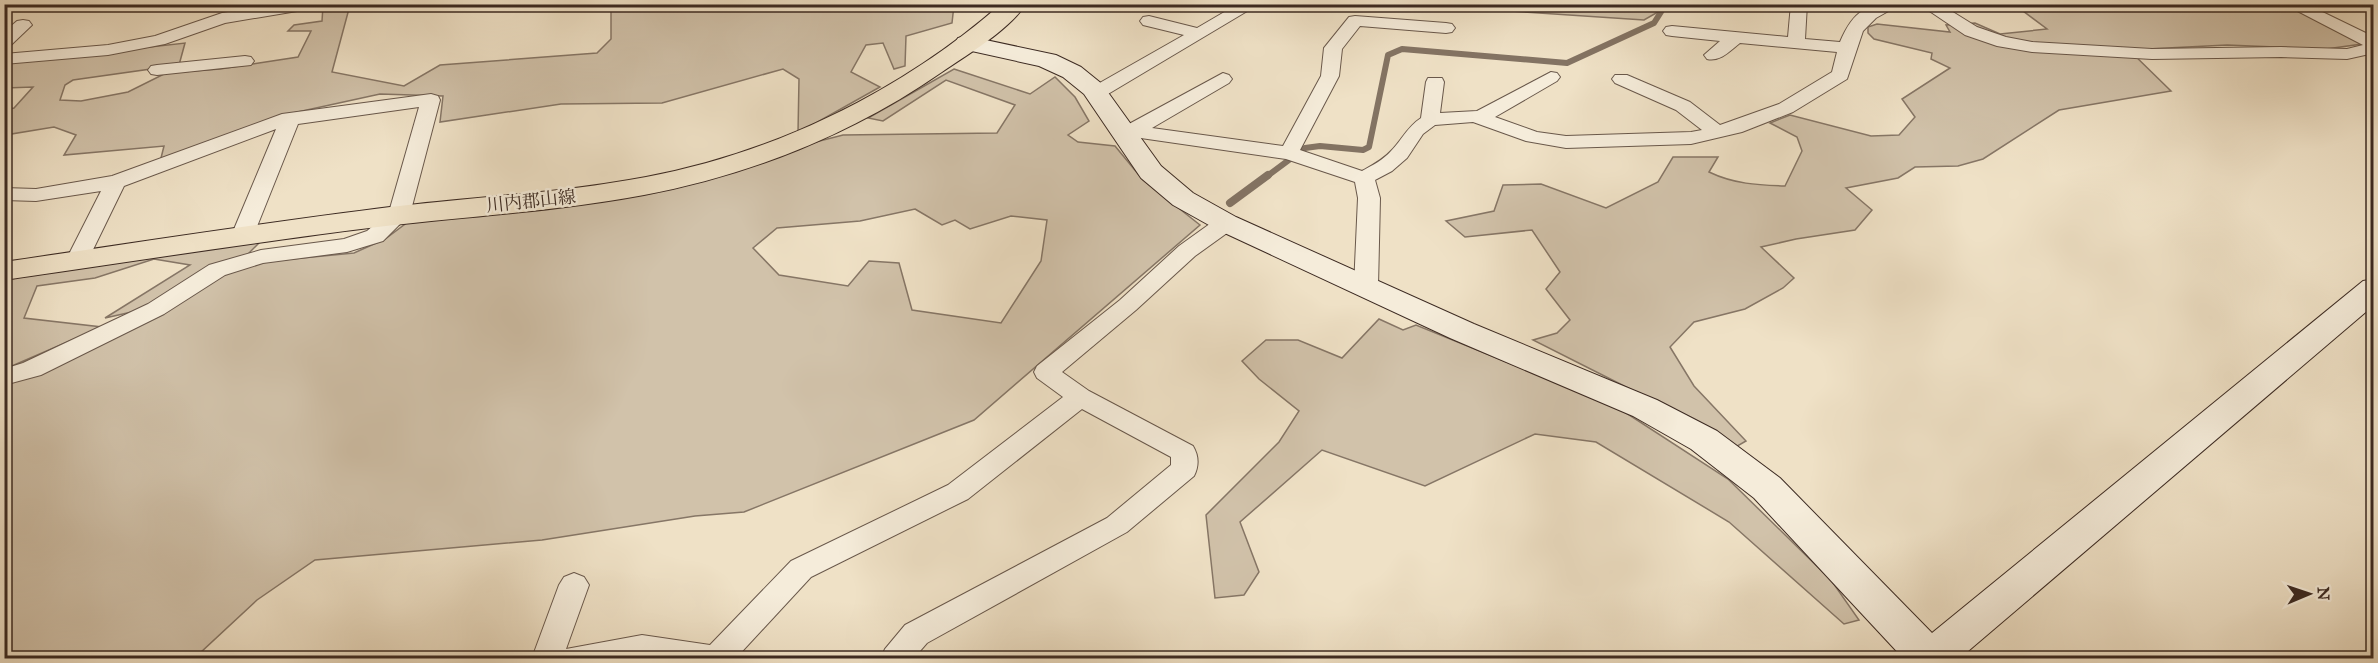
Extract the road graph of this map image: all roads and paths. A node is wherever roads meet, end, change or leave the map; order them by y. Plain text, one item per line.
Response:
1 (309, 4) edge
2 (1015, 4) edge
3 (1251, 4) edge
4 (1799, 4) edge
5 (1854, 4) edge
6 (1927, 4) edge
7 (2292, 4) edge
8 (1886, 6) edge
9 (226, 11) edge
10 (1149, 21) dead end
11 (23, 25) dead end
12 (200, 26) junction
13 (1446, 28) dead end
14 (1672, 31) dead end
15 (1199, 34) junction
16 (1737, 38) junction
17 (4, 42) edge
18 (967, 43) junction
19 (1796, 43) junction
20 (2373, 46) edge
21 (1845, 48) junction
22 (1713, 55) dead end
23 (4, 59) edge
24 (245, 61) dead end
25 (187, 67) junction
26 (157, 70) dead end
27 (1551, 77) dead end
28 (1223, 79) dead end
29 (1621, 79) dead end
30 (1435, 82) dead end
31 (1096, 93) junction
32 (1480, 117) junction
33 (290, 119) junction
34 (1430, 120) junction
35 (1126, 130) junction
36 (1718, 133) junction
37 (1292, 154) junction
38 (1364, 178) junction
39 (116, 182) junction
40 (4, 194) edge
41 (399, 214) junction
42 (1226, 224) junction
43 (243, 234) junction
44 (76, 260) junction
45 (4, 271) edge
46 (1366, 287) junction
47 (2373, 288) edge
48 (4, 377) edge
49 (1080, 398) junction
50 (574, 585) dead end
51 (547, 658) edge
52 (576, 658) edge
53 (711, 658) edge
54 (717, 658) edge
55 (896, 658) edge
56 (1930, 658) edge

1 - 9 street
2 - 18 main road, 川内郡山線
3 - 15 street
4 - 19 street
5 - 8 street
6 - 20 street
7 - 20 street
8 - 21 street
9 - 12 street
10 - 15 street
11 - 17 street
12 - 23 street
12 - 25 street
13 - 37 street
14 - 16 street
15 - 31 street
16 - 19 street
16 - 22 street
18 - 31 street
18 - 41 main road, 川内郡山線
19 - 21 street
21 - 36 street
24 - 25 street
25 - 26 street
27 - 32 street
28 - 35 street
29 - 36 street
30 - 34 street
31 - 35 street
32 - 34 street
32 - 36 street
33 - 39 street
33 - 41 street
33 - 43 street
34 - 38 street
35 - 37 street
35 - 42 street
37 - 38 street
38 - 46 street
39 - 40 street
39 - 44 street
41 - 43 main road, 川内郡山線
41 - 48 street
42 - 46 street
42 - 49 street
43 - 44 main road, 川内郡山線
44 - 45 main road, 川内郡山線
46 - 56 street
47 - 56 street
49 - 54 street
49 - 55 street
50 - 51 street
52 - 53 street

